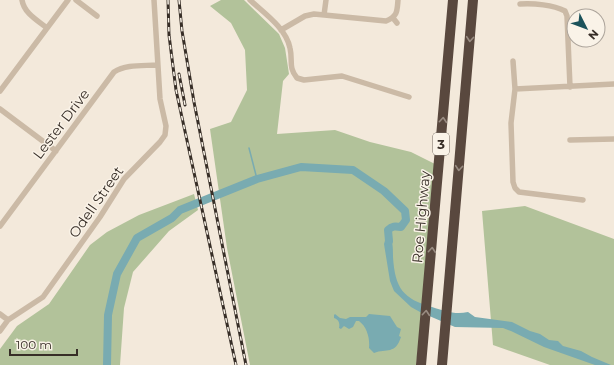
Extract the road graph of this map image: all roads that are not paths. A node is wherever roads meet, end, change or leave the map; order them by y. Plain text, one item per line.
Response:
1 (22, 0) edge
2 (68, 0) edge
3 (76, 0) edge
4 (154, 0) edge
5 (250, 0) edge
6 (326, 0) edge
7 (398, 0) edge
8 (453, 0) edge
9 (473, 0) edge
10 (520, 4) dead end
11 (324, 15) junction
12 (97, 16) dead end
13 (393, 18) junction
14 (397, 24) dead end
15 (47, 28) junction
16 (281, 30) junction
17 (513, 61) dead end
18 (157, 65) junction
19 (614, 84) edge
20 (570, 86) junction
21 (515, 89) junction
22 (0, 91) edge
23 (409, 97) dead end
24 (0, 109) edge
25 (614, 139) edge
26 (570, 140) dead end
27 (56, 151) junction
28 (582, 200) dead end
29 (0, 226) edge
30 (0, 314) edge
31 (8, 320) junction
32 (0, 331) edge
33 (422, 365) edge
34 (442, 365) edge

1 - 15 street
2 - 15 street
3 - 12 street
4 - 18 street, Odell Street
5 - 16 street
6 - 11 street
7 - 13 street
33 -> 8 highway, Roe Highway / 3
9 -> 34 highway, 3
10 - 20 street
11 - 13 street
11 - 16 street
13 - 14 street
15 - 22 street
16 - 23 street
17 - 21 street
18 - 27 street, Lester Drive
18 - 31 street, Odell Street
19 - 20 street
20 - 21 street
21 - 28 street
24 - 27 street
25 - 26 street
27 - 29 street, Lester Drive
30 - 31 street
31 - 32 street

